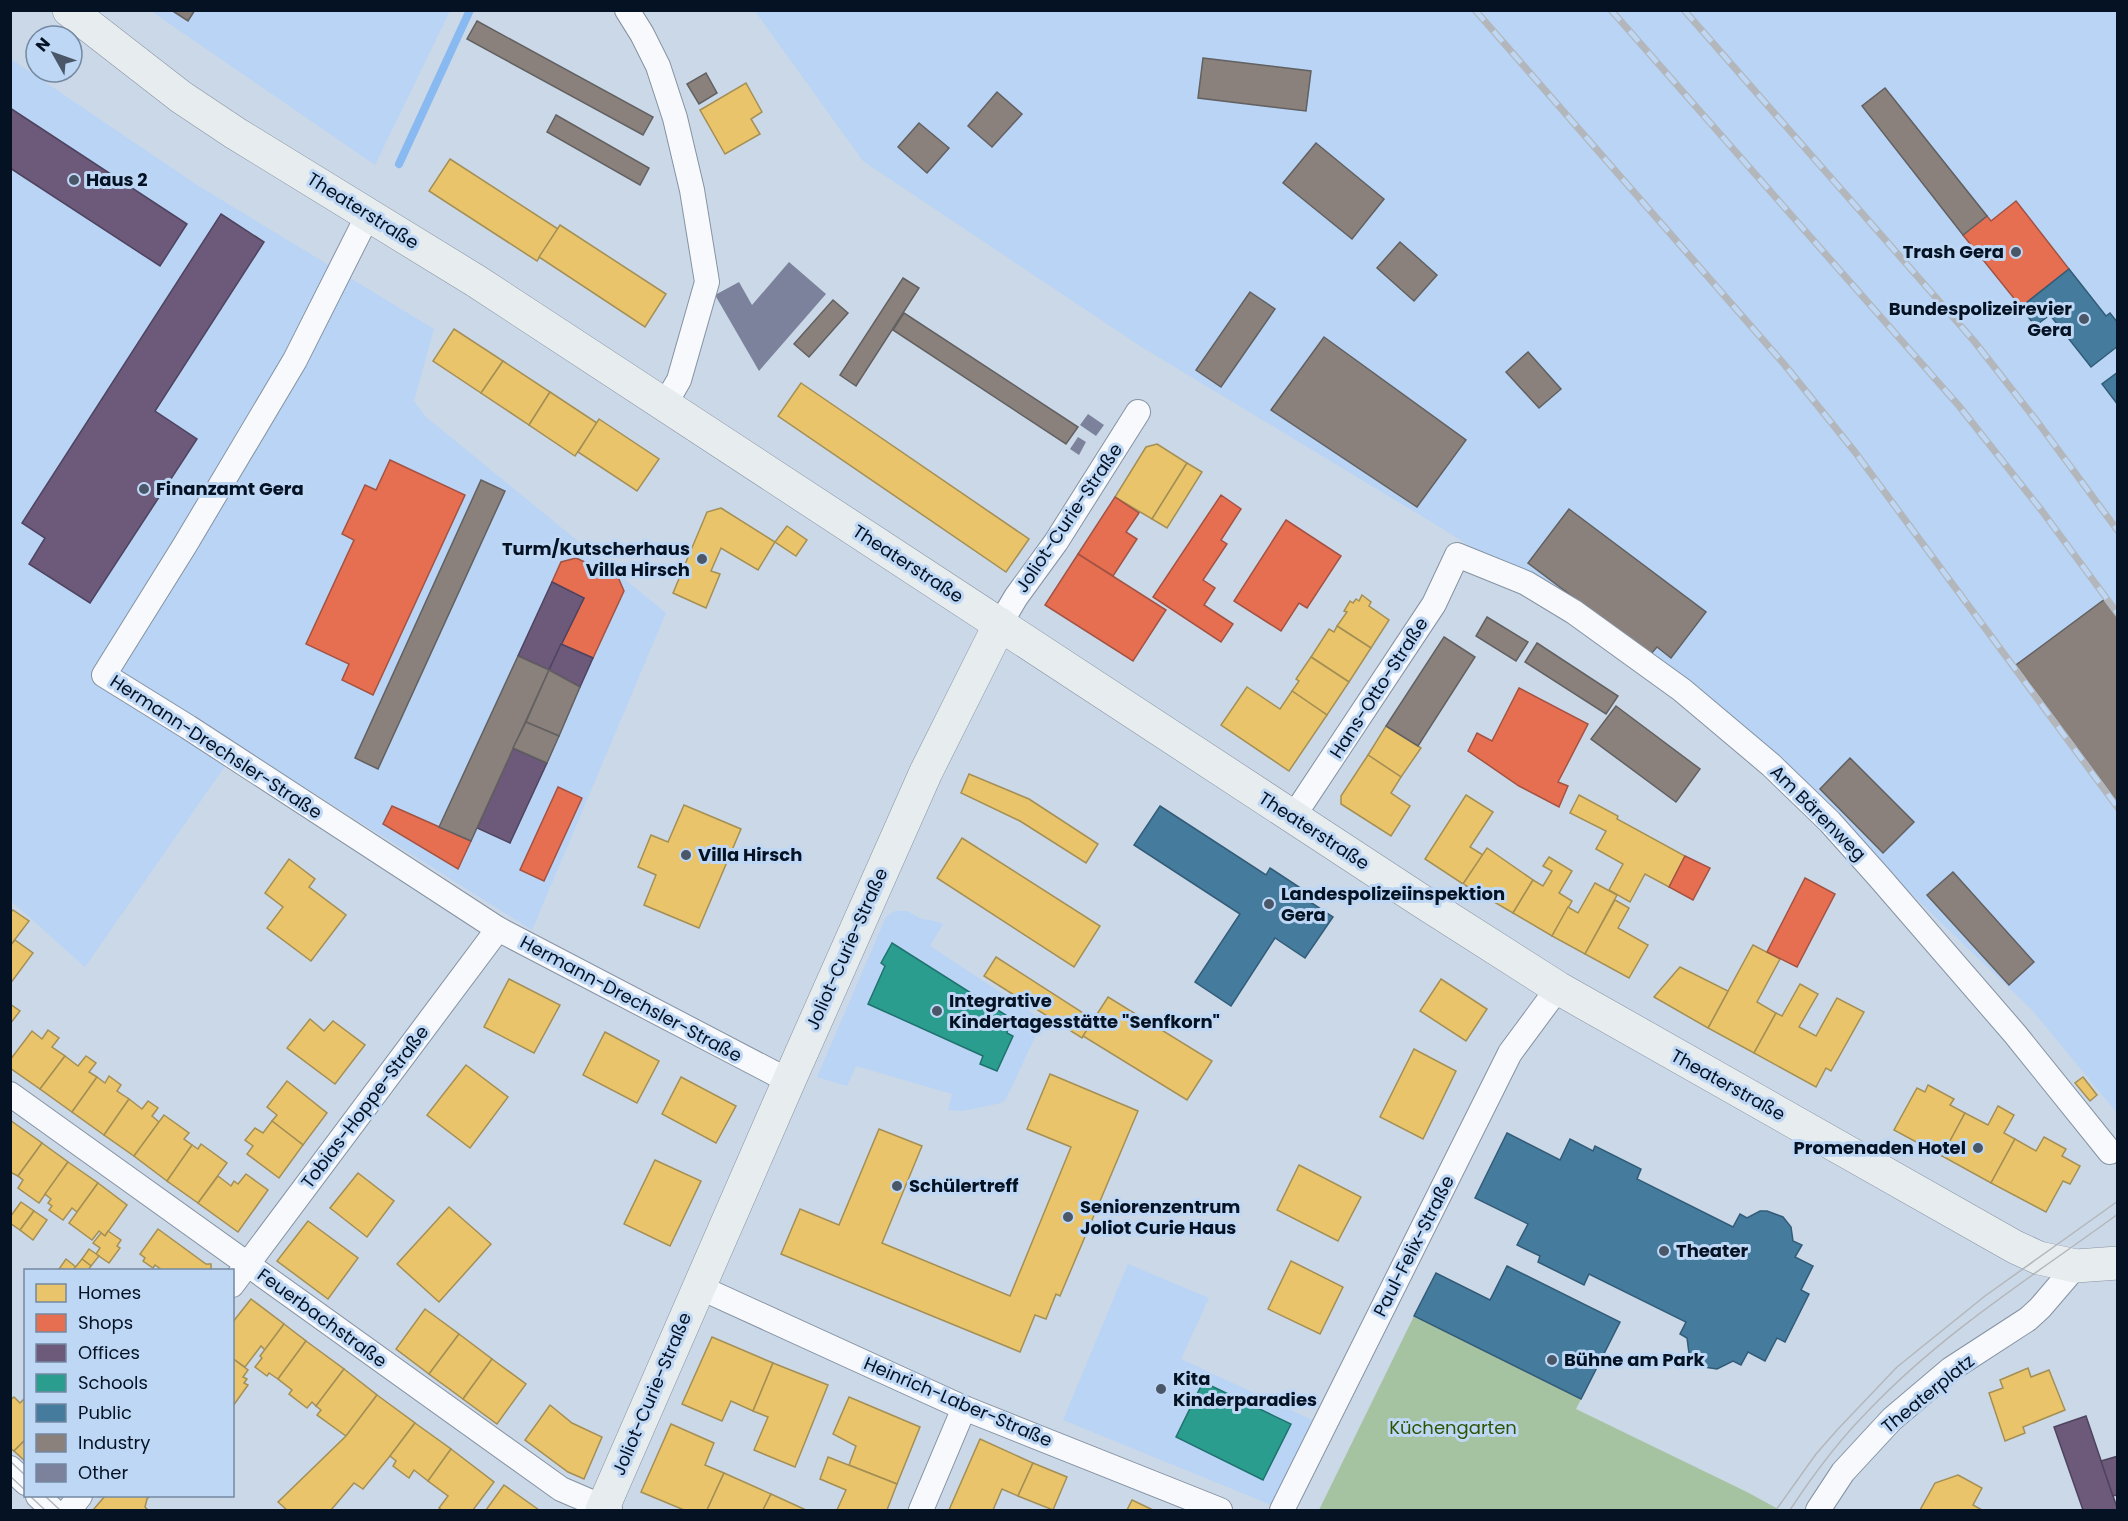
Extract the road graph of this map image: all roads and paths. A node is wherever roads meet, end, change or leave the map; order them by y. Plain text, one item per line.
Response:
1 (69, 10) edge
2 (627, 10) edge
3 (368, 215) junction
4 (664, 404) junction
5 (1138, 412) dead end
6 (1457, 555) joint
7 (1000, 624) junction
8 (1293, 817) junction
9 (498, 929) junction
10 (1557, 988) junction
11 (789, 1081) junction
12 (10, 1094) edge
13 (2110, 1152) dead end
14 (2118, 1263) edge
15 (247, 1264) junction
16 (2076, 1266) junction
17 (234, 1282) edge
18 (699, 1287) junction
19 (964, 1408) junction
20 (10, 1468) edge
21 (24, 1481) edge
22 (39, 1497) edge
23 (79, 1497) edge
24 (53, 1510) edge
25 (69, 1510) edge
26 (605, 1510) edge
27 (921, 1510) edge
28 (1220, 1510) edge
29 (1282, 1510) edge
30 (1818, 1510) edge

1 - 3 main road, Theaterstraße
2 - 4 street
3 - 4 main road, Theaterstraße
3 - 9 street, Hermann-Drechsler-Straße
4 - 7 main road, Theaterstraße
5 - 7 street, Joliot-Curie-Straße
6 - 8 street, Hans-Otto-Straße
6 - 13 street, Am Bärenweg
7 - 8 main road, Theaterstraße
7 - 11 main road, Joliot-Curie-Straße
8 - 10 main road, Theaterstraße
9 - 11 street, Hermann-Drechsler-Straße
9 - 15 street, Tobias-Hoppe-Straße
10 - 16 main road, Theaterstraße
10 - 29 street, Paul-Felix-Straße
11 - 18 main road, Joliot-Curie-Straße
12 - 15 street, Feuerbachstraße
14 - 16 main road, Theaterstraße
15 - 17 street, Tobias-Hoppe-Straße
15 - 26 street, Feuerbachstraße
16 - 30 street, Theaterplatz
18 - 19 street, Heinrich-Laber-Straße
18 - 26 main road, Joliot-Curie-Straße
19 - 27 street
19 - 28 street, Heinrich-Laber-Straße
20 - 21 street
22 - 24 street
23 - 25 street

